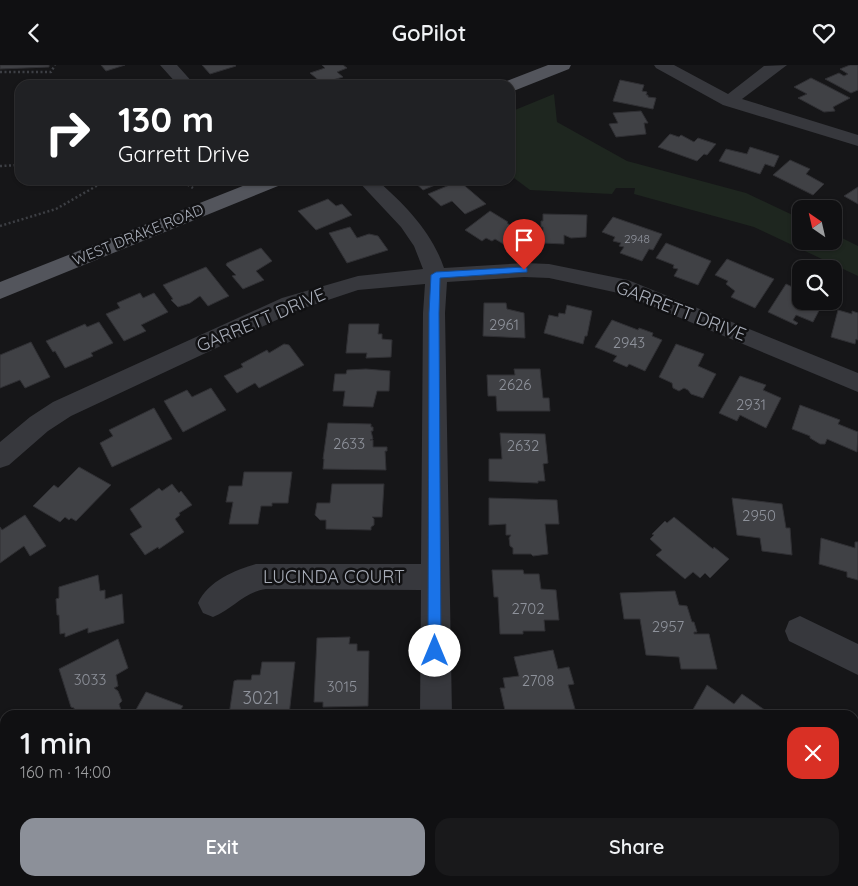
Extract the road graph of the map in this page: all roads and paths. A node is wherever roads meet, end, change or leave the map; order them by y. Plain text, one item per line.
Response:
1 (55, 65) edge
2 (168, 65) edge
3 (563, 65) edge
4 (662, 65) edge
5 (779, 65) edge
6 (0, 72) edge
7 (182, 80) edge
8 (515, 84) edge
9 (729, 101) junction
10 (858, 141) edge
11 (15, 166) edge
12 (0, 167) edge
13 (98, 185) edge
14 (188, 185) edge
15 (264, 185) edge
16 (371, 185) edge
17 (193, 188) dead end
18 (0, 226) edge
19 (436, 275) junction
20 (0, 291) edge
21 (858, 383) edge
22 (0, 457) edge
23 (434, 577) junction
24 (213, 603) dead end
25 (800, 631) dead end
26 (858, 660) edge
27 (436, 710) edge

1 - 6 path
2 - 7 street
3 - 8 main road
4 - 9 street
5 - 9 street
9 - 10 street
11 - 12 path
13 - 18 path
14 - 17 path
15 - 20 main road, WEST DRAKE ROAD
16 - 19 street
19 - 21 street, GARRETT DRIVE
19 - 22 street, GARRETT DRIVE
19 - 23 street
23 - 24 street, LUCINDA COURT
23 - 27 street
25 - 26 street

